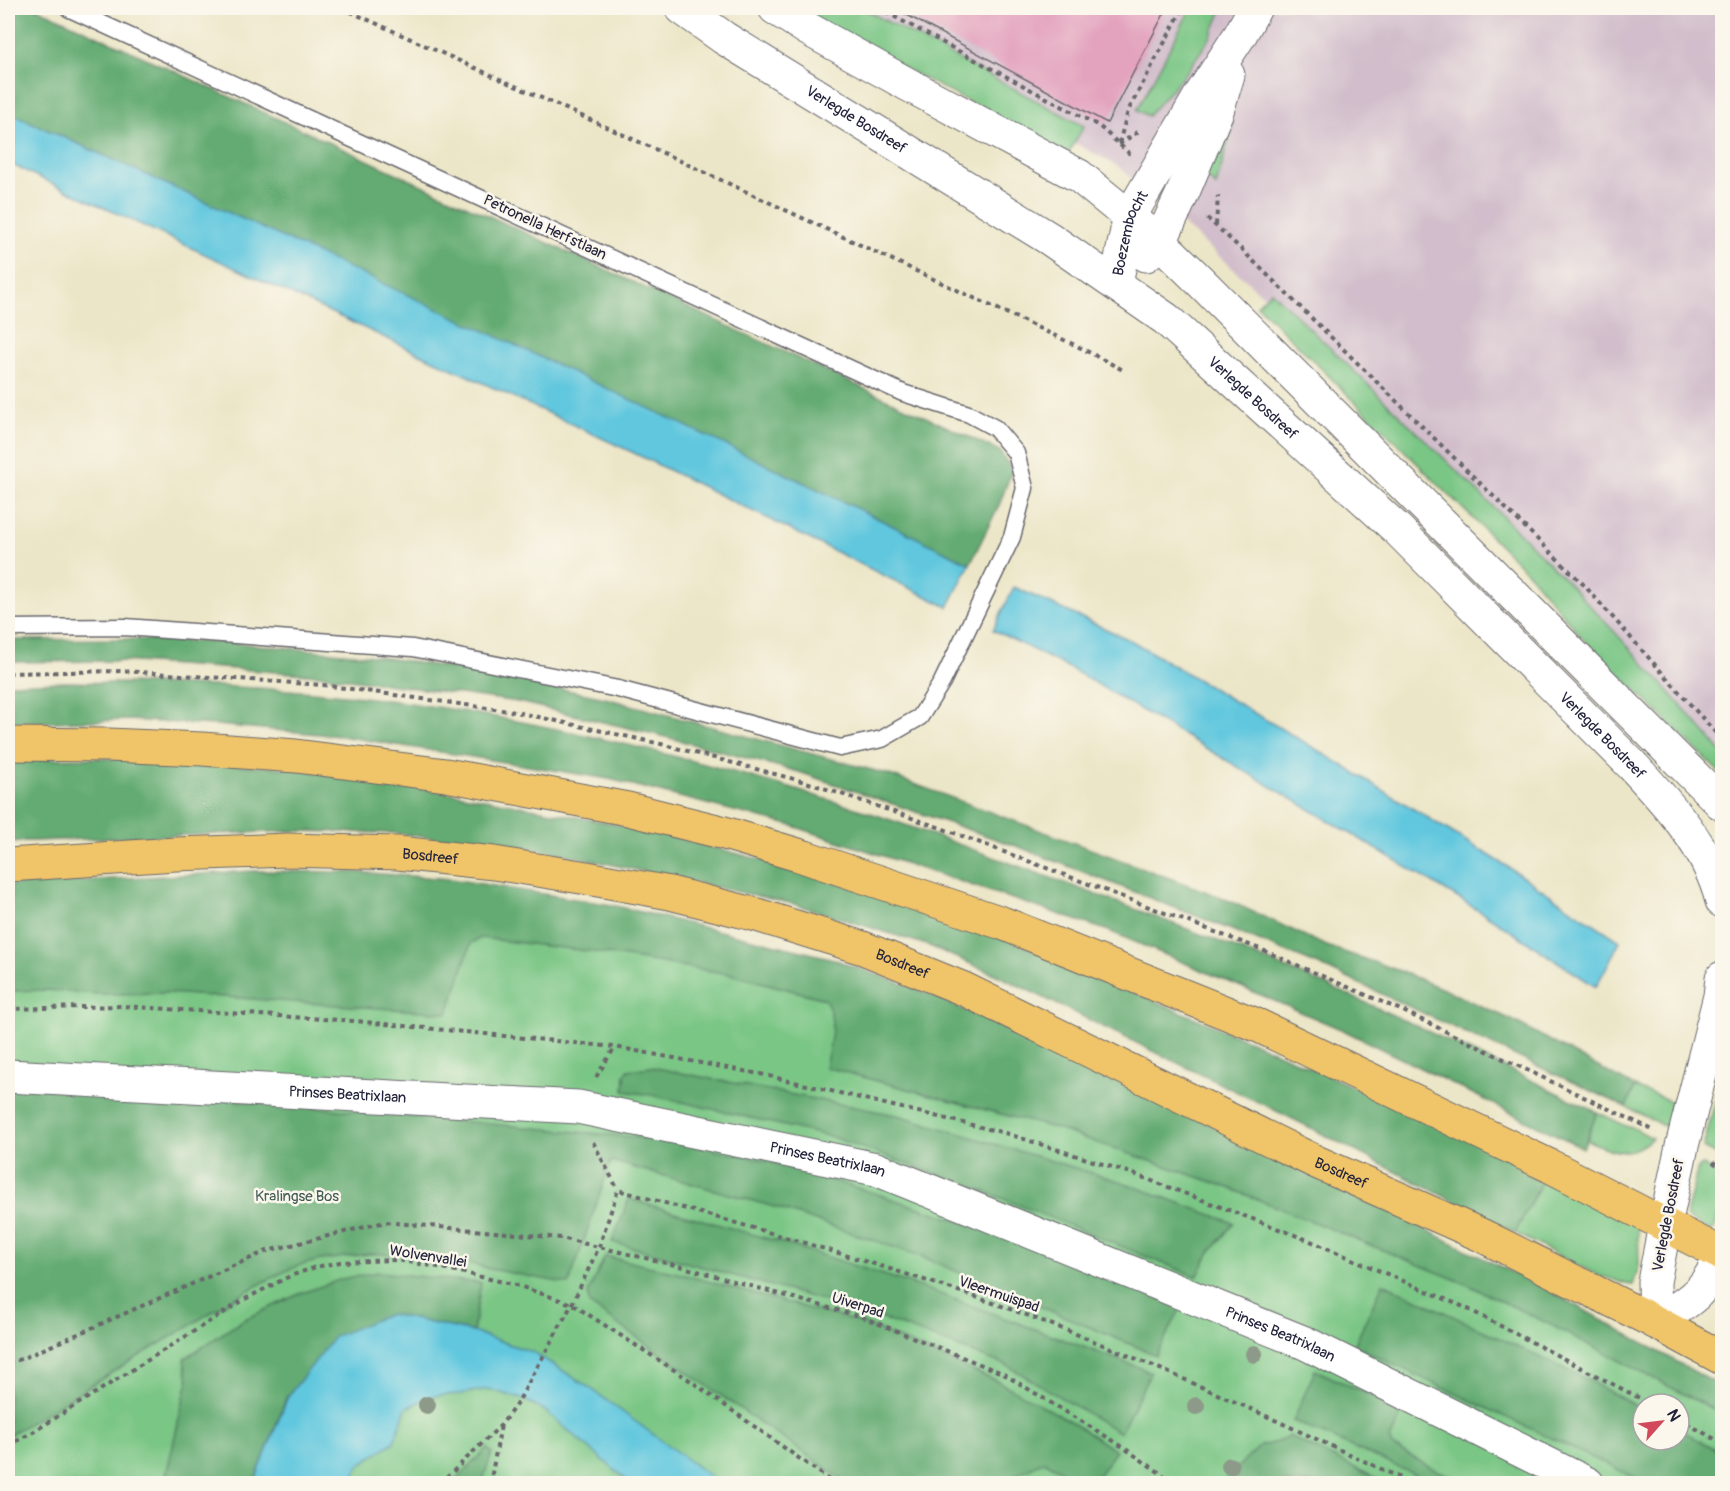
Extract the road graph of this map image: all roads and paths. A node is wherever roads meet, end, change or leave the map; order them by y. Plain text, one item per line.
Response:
1 (68, 8) edge
2 (342, 8) edge
3 (682, 8) edge
4 (775, 8) edge
5 (878, 8) edge
6 (1183, 8) edge
7 (1248, 21) edge
8 (1130, 216) junction
9 (1216, 226) dead end
10 (1160, 242) junction
11 (1116, 283) junction
12 (1123, 370) dead end
13 (8, 628) edge
14 (1722, 740) edge
15 (8, 744) edge
16 (1722, 804) edge
17 (8, 865) edge
18 (1722, 901) edge
19 (1722, 978) edge
20 (8, 1076) edge
21 (578, 1107) junction
22 (618, 1190) junction
23 (1665, 1224) junction
24 (599, 1247) junction
25 (1722, 1254) edge
26 (573, 1304) junction
27 (1656, 1322) junction
28 (1722, 1358) edge
29 (8, 1363) edge
30 (501, 1425) junction
31 (1691, 1426) edge
32 (1722, 1443) edge
33 (8, 1446) edge
34 (440, 1484) edge
35 (490, 1484) edge
36 (835, 1484) edge
37 (1176, 1484) edge
38 (1414, 1484) edge
39 (1588, 1484) edge

1 - 13 lane, Petronella Herfstlaan
2 - 12 path
3 - 11 street, Verlegde Bosdreef
4 - 8 street
5 - 6 path
7 - 8 street, Boezembocht
7 - 10 street, Boezembocht
8 - 10 street
8 - 11 street, Boezembocht
9 - 14 path
10 - 11 street, Boezembocht
10 - 16 street
11 - 18 street, Verlegde Bosdreef
15 - 23 highway
17 - 27 highway, Bosdreef
19 - 23 street, Verlegde Bosdreef
20 - 21 street, Prinses Beatrixlaan
21 - 22 path
21 - 39 street, Prinses Beatrixlaan
22 - 24 path
22 - 38 path, Vleermuispad
23 - 25 highway
23 - 27 street, Verlegde Bosdreef
24 - 26 path
24 - 29 path, Uiverpad
24 - 37 path, Uiverpad
25 - 27 street
26 - 30 path
26 - 33 path, Wolvenvallei
26 - 36 path, Wolvenvallei
27 - 28 highway, Bosdreef
30 - 34 path
30 - 35 path
31 - 32 path

